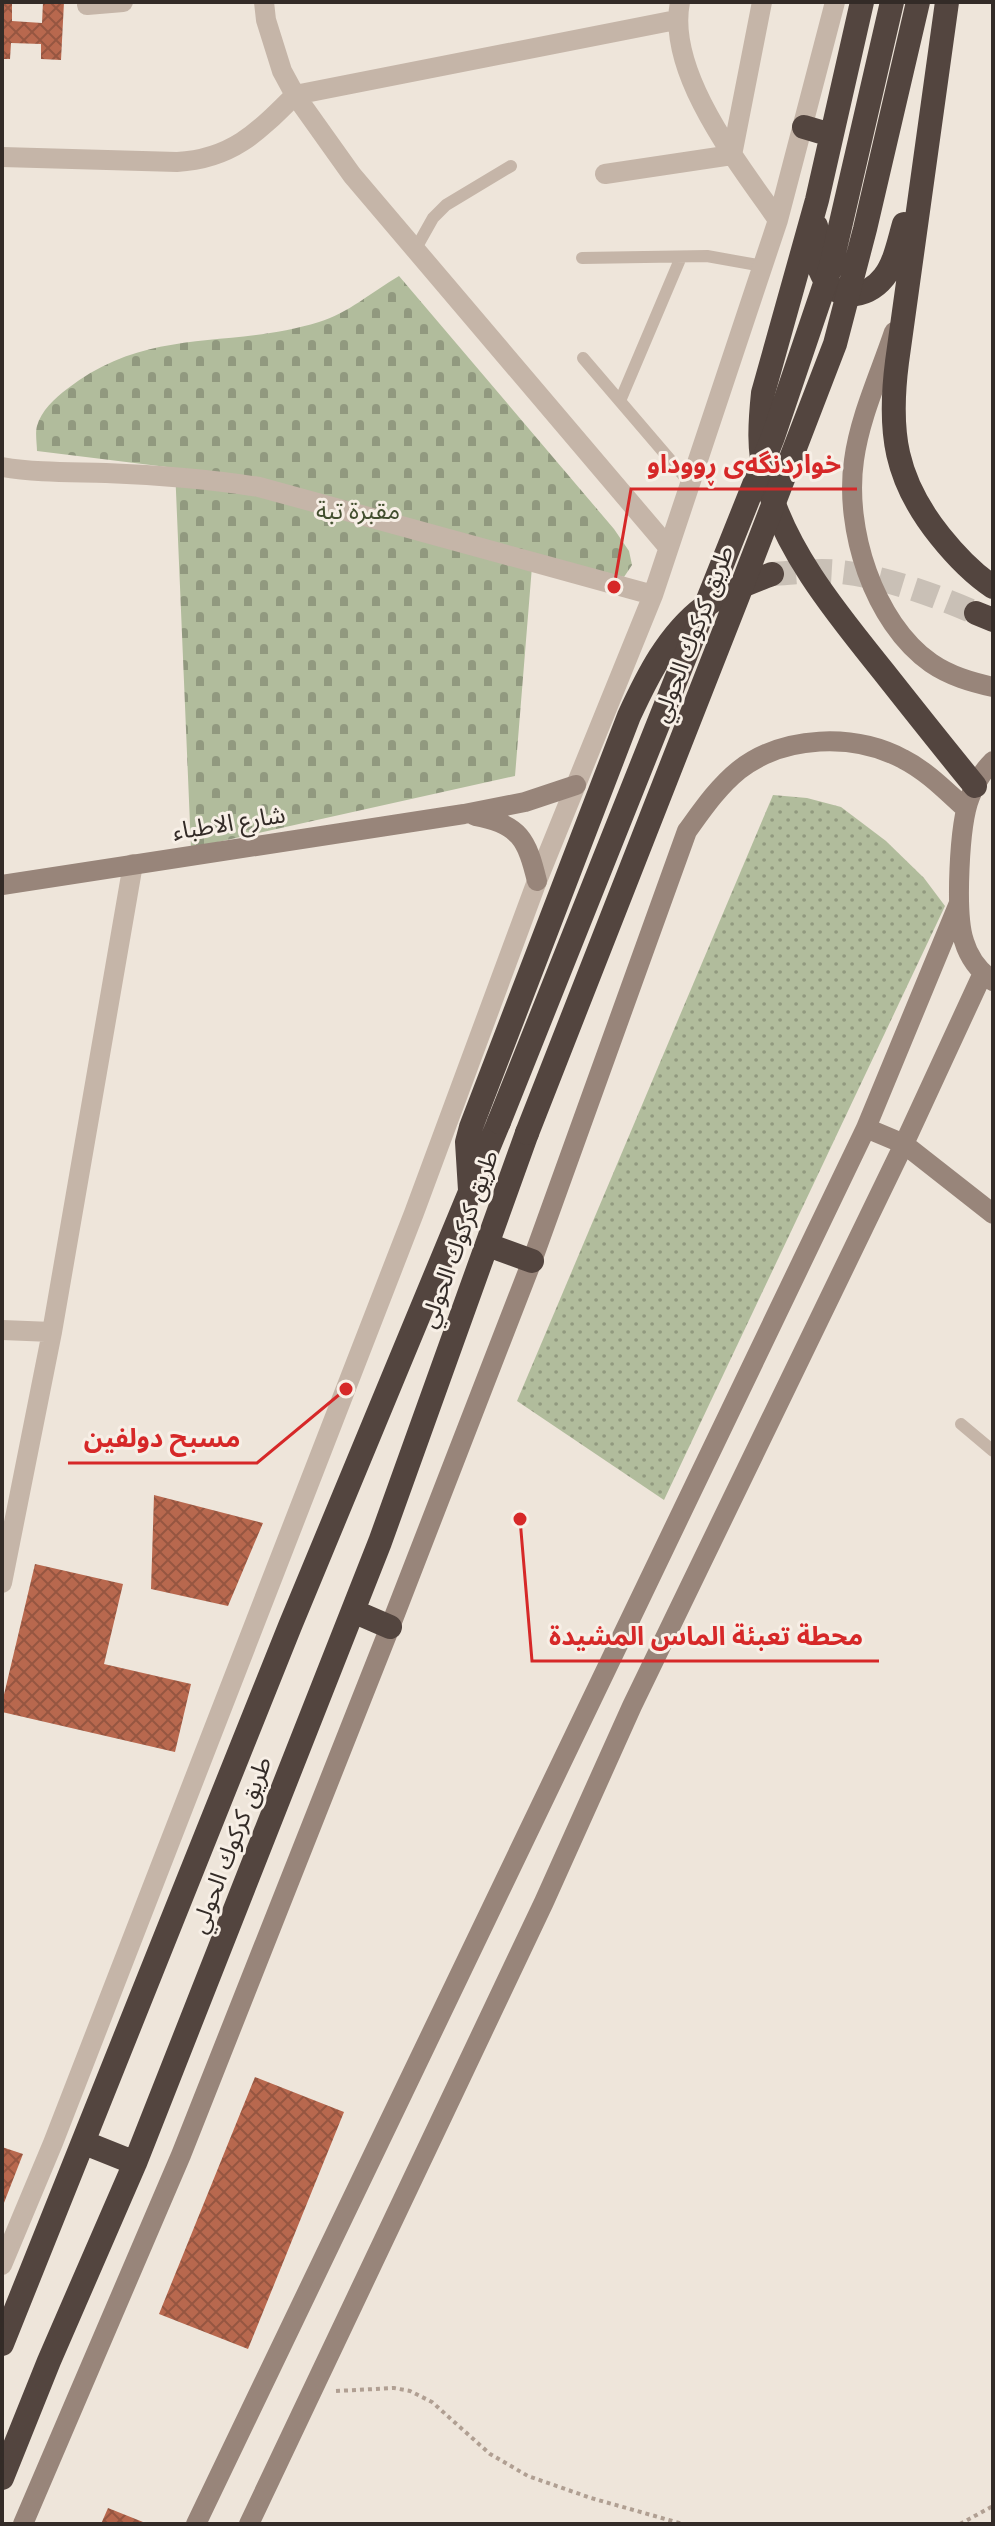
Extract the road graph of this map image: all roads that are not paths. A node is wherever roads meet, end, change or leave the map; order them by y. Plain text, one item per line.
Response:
1 (123, 2) edge
2 (264, 2) edge
3 (762, 2) edge
4 (835, 2) edge
5 (862, 2) edge
6 (892, 2) edge
7 (918, 2) edge
8 (87, 5) dead end
9 (950, 8) edge
10 (678, 11) edge
11 (295, 95) junction
12 (804, 127) junction
13 (831, 135) junction
14 (925, 152) junction
15 (732, 155) junction
16 (2, 157) edge
17 (511, 166) dead end
18 (605, 174) dead end
19 (817, 200) junction
20 (778, 220) junction
21 (415, 250) junction
22 (681, 257) junction
23 (582, 258) dead end
24 (763, 266) junction
25 (905, 300) junction
26 (583, 358) dead end
27 (620, 401) junction
28 (2, 467) edge
29 (690, 483) junction
30 (668, 547) junction
31 (772, 574) tunnel mouth
32 (993, 587) edge
33 (653, 595) junction
34 (993, 687) edge
35 (993, 761) edge
36 (576, 785) junction
37 (971, 797) junction
38 (464, 814) junction
39 (133, 864) junction
40 (537, 881) junction
41 (2, 885) edge
42 (959, 903) junction
43 (988, 977) edge
44 (866, 1128) junction
45 (904, 1144) junction
46 (470, 1195) junction
47 (993, 1214) edge
48 (488, 1245) junction
49 (532, 1261) junction
50 (2, 1330) edge
51 (52, 1332) junction
52 (961, 1424) dead end
53 (993, 1451) edge
54 (6, 1536) edge
55 (2, 1583) edge
56 (353, 1611) junction
57 (390, 1627) junction
58 (85, 2143) junction
59 (135, 2163) junction
60 (2, 2265) edge
61 (2, 2344) edge
62 (2, 2478) edge
63 (23, 2524) edge
64 (196, 2524) edge
65 (249, 2524) edge

1 - 8 street
2 - 11 street
3 - 15 street
4 - 12 street
5 - 13 highway
6 - 46 highway, طريق كركوك الحولي, bridge
7 - 48 highway, طريق كركوك الحولي, bridge
9 - 14 highway
10 - 11 street
10 - 15 street
11 - 16 street
11 - 21 street
12 - 13 highway
12 - 20 street
13 - 19 highway
14 - 19 highway
14 - 25 highway
15 - 18 street
15 - 20 street
17 - 21 lane
19 - 37 highway
20 - 24 street
21 - 30 street
22 - 23 lane
22 - 24 lane
22 - 27 lane
24 - 29 street
25 - 32 highway
25 - 34 main road
26 - 27 lane
27 - 29 lane
28 - 33 street
29 - 30 street
30 - 33 street
31 - 46 highway
33 - 36 street
35 - 37 main road
36 - 38 main road, شارع الاطباء
36 - 40 street
37 - 42 main road
37 - 49 main road
38 - 39 main road, شارع الاطباء
38 - 40 main road, شارع الاطباء
39 - 41 main road, شارع الاطباء
39 - 51 street
40 - 60 street
42 - 43 main road
42 - 44 main road
43 - 45 main road
44 - 45 main road
44 - 64 main road
45 - 47 main road
45 - 65 main road
46 - 58 highway, طريق كركوك الحولي
48 - 49 highway
48 - 56 highway, طريق كركوك الحولي
49 - 57 main road
50 - 51 street
51 - 54 street
52 - 53 lane
54 - 55 street
56 - 57 highway
56 - 59 highway, طريق كركوك الحولي
57 - 63 main road
58 - 59 highway
58 - 61 highway, طريق كركوك الحولي
59 - 62 highway, طريق كركوك الحولي

